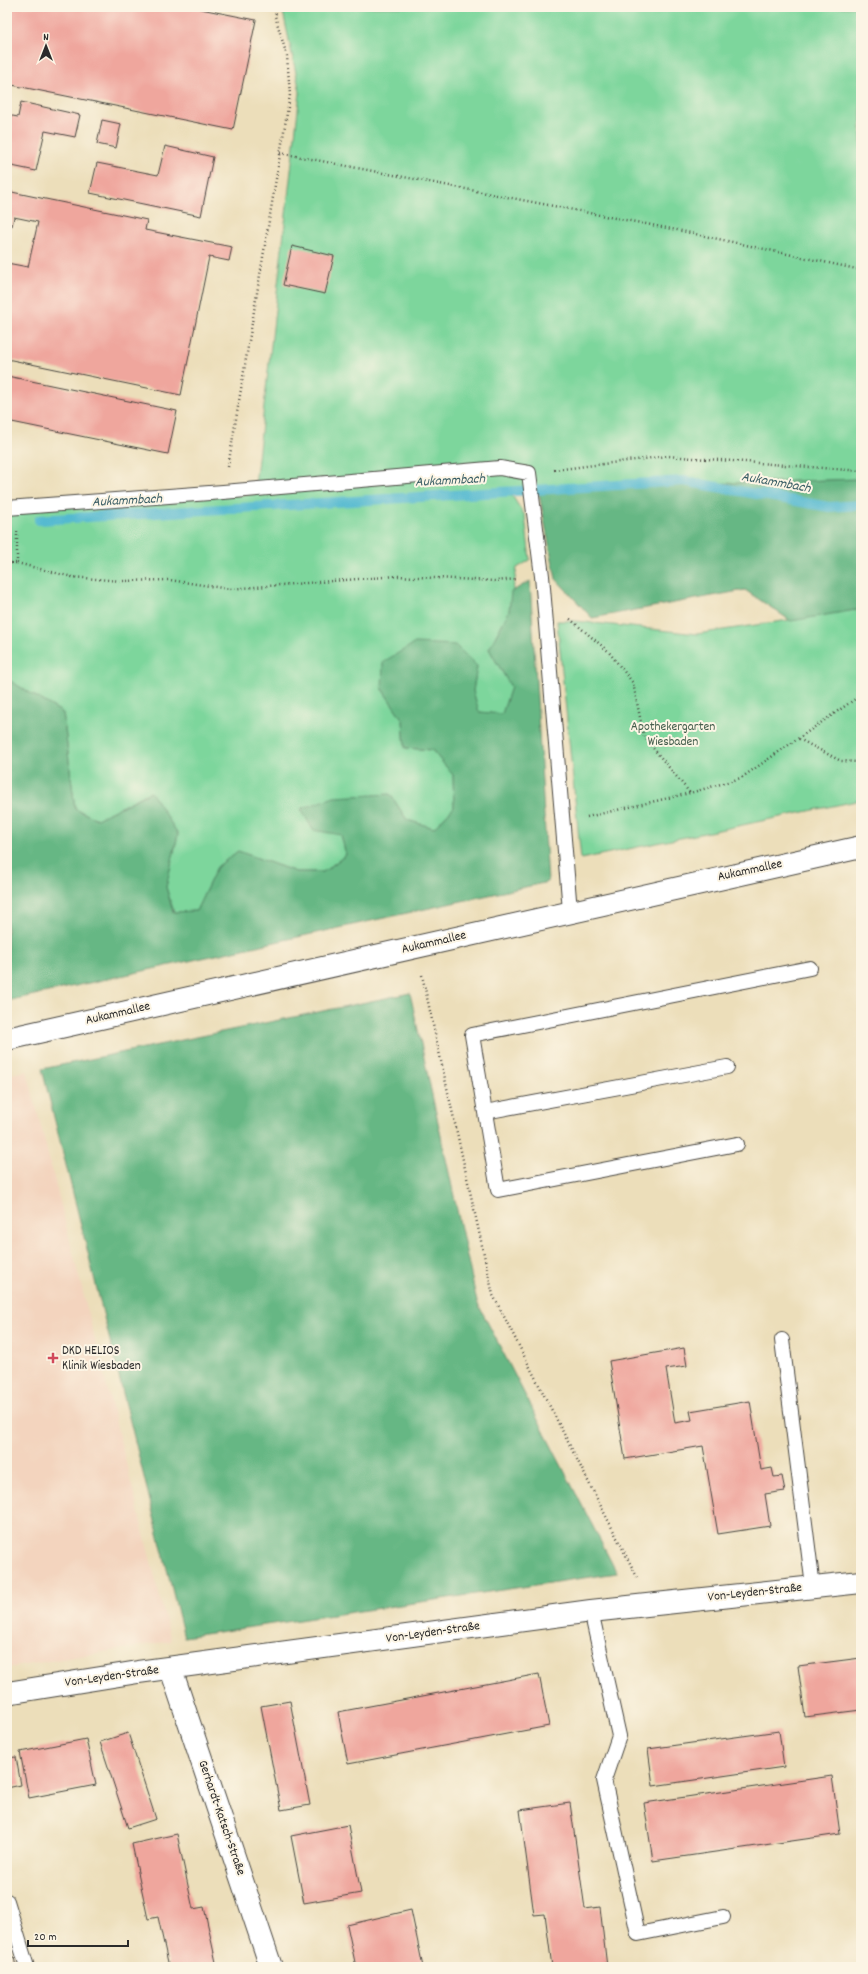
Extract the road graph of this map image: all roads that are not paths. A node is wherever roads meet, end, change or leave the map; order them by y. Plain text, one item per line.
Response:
1 (12, 509) edge
2 (861, 847) edge
3 (570, 911) junction
4 (810, 968) dead end
5 (7, 1039) edge
6 (727, 1067) dead end
7 (485, 1112) junction
8 (737, 1144) dead end
9 (782, 1340) dead end
10 (861, 1582) edge
11 (813, 1587) junction
12 (591, 1611) junction
13 (171, 1668) junction
14 (7, 1693) edge
15 (7, 1901) edge
16 (723, 1917) dead end
17 (27, 1967) edge
18 (271, 1967) edge

1 - 3 lane
2 - 3 street, Aukammallee
3 - 5 street, Aukammallee
4 - 7 lane
6 - 7 lane
7 - 8 lane
9 - 11 lane
10 - 11 street, Von-Leyden-Straße
11 - 12 street, Von-Leyden-Straße
12 - 13 street, Von-Leyden-Straße
12 - 16 lane
13 - 14 street, Von-Leyden-Straße
13 - 18 street, Gerhardt-Katsch-Straße
15 - 17 lane

